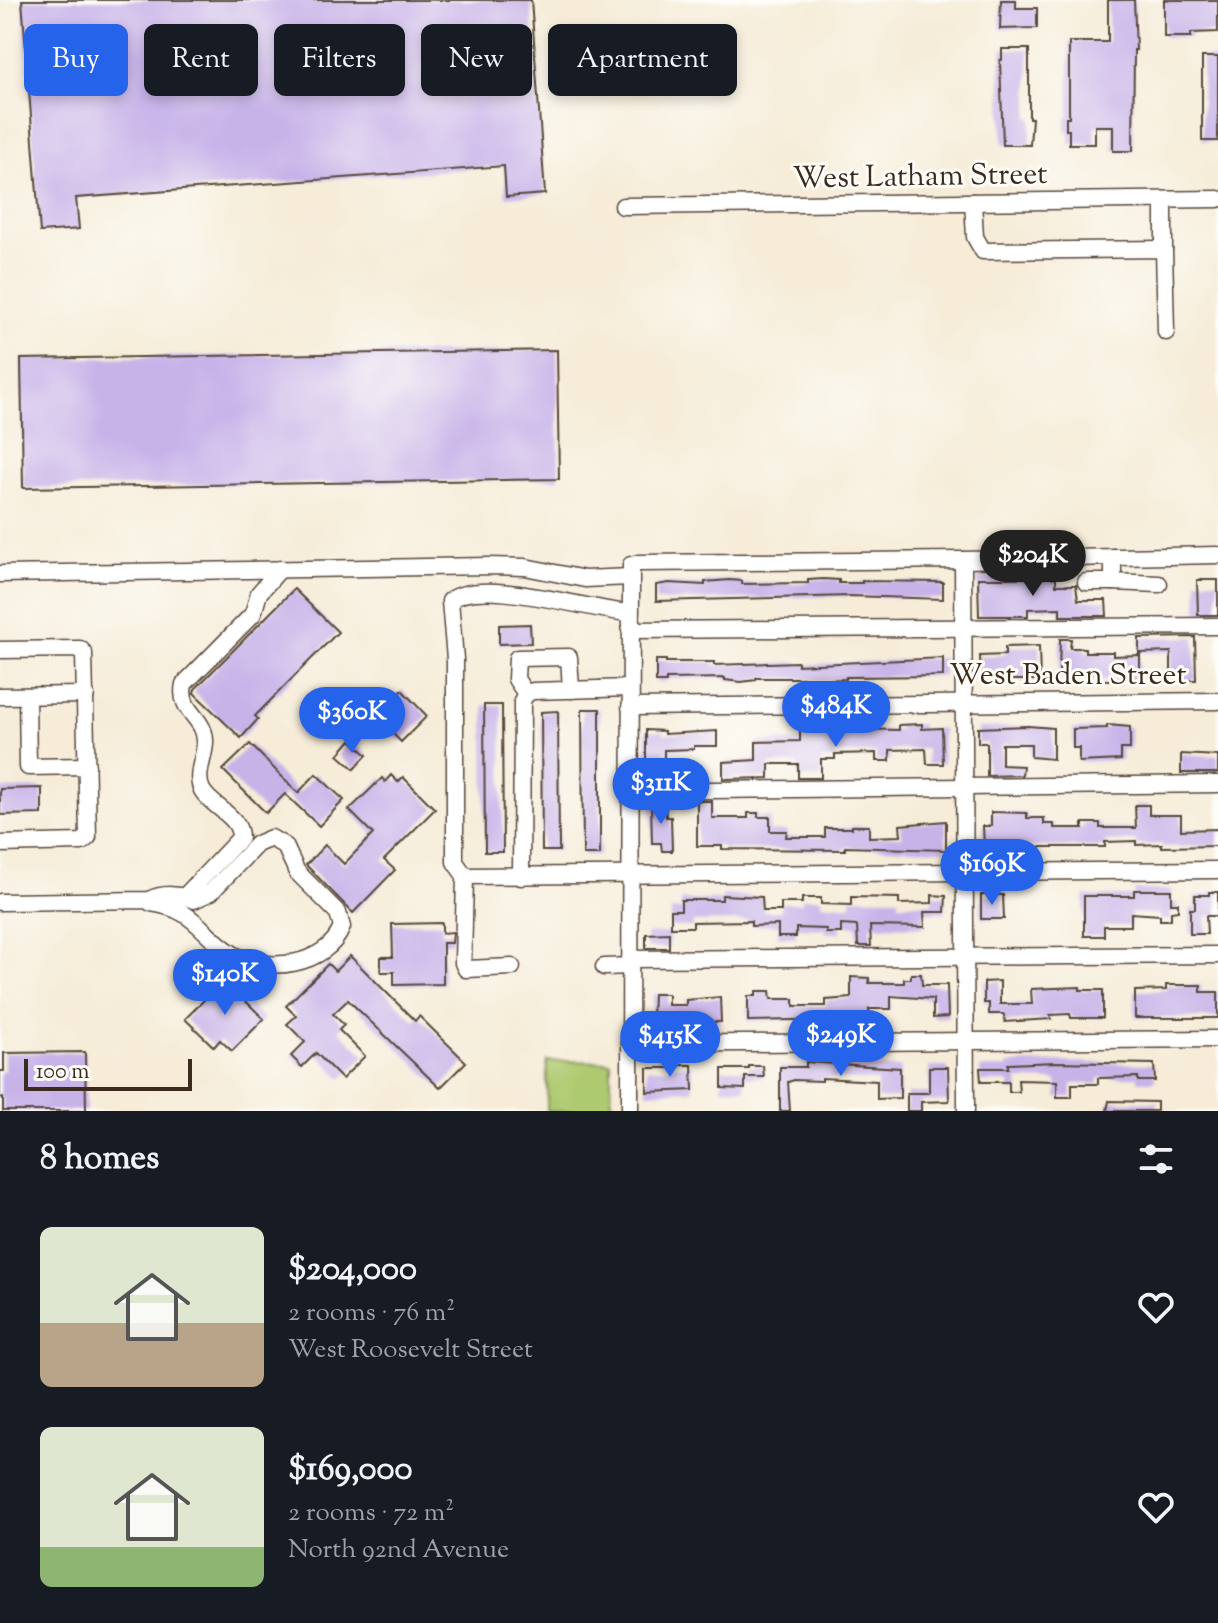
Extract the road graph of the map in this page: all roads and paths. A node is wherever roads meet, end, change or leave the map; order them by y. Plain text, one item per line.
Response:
1 (1218, 199) edge
2 (1164, 200) junction
3 (973, 202) junction
4 (623, 206) dead end
5 (1164, 249) junction
6 (1166, 332) dead end
7 (1218, 555) edge
8 (1113, 557) junction
9 (963, 560) junction
10 (280, 569) junction
11 (630, 571) junction
12 (0, 574) edge
13 (1086, 582) dead end
14 (1113, 582) junction
15 (1159, 584) dead end
16 (630, 622) junction
17 (1218, 626) edge
18 (963, 628) junction
19 (0, 650) edge
20 (630, 688) junction
21 (571, 690) junction
22 (526, 694) junction
23 (86, 695) junction
24 (0, 696) edge
25 (27, 696) junction
26 (1218, 701) edge
27 (964, 703) junction
28 (630, 707) junction
29 (87, 766) junction
30 (1218, 784) edge
31 (964, 788) junction
32 (630, 791) junction
33 (0, 844) edge
34 (1218, 870) edge
35 (964, 873) junction
36 (465, 876) junction
37 (629, 876) junction
38 (521, 877) junction
39 (185, 896) junction
40 (149, 900) junction
41 (0, 902) edge
42 (1218, 955) edge
43 (965, 956) junction
44 (630, 963) junction
45 (512, 967) dead end
46 (604, 967) dead end
47 (1218, 1039) edge
48 (965, 1041) junction
49 (630, 1044) junction
50 (630, 1111) edge
51 (966, 1111) edge

1 - 2 street, West Latham Street
2 - 3 street, West Latham Street
2 - 5 street
3 - 4 street, West Latham Street
3 - 5 street
5 - 6 street
7 - 8 street
8 - 9 street
8 - 14 street
9 - 11 street
9 - 18 street
10 - 11 street
10 - 12 street
10 - 39 street
11 - 16 street
13 - 14 street
14 - 15 street
16 - 18 street
16 - 20 street
16 - 36 street
17 - 18 street
18 - 27 street
19 - 23 street
20 - 21 street
20 - 28 street
21 - 22 street
21 - 22 street
22 - 38 street
23 - 25 street
23 - 29 street
24 - 25 street
25 - 29 street
26 - 27 street, West Baden Street
27 - 28 street, West Baden Street
27 - 31 street
28 - 32 street
29 - 33 street
30 - 31 street
31 - 32 street
31 - 35 street
32 - 37 street
34 - 35 street
35 - 37 street
35 - 43 street
36 - 38 street
36 - 45 street
37 - 38 street
37 - 44 street
39 - 40 street
39 - 40 street
40 - 41 street
42 - 43 street
43 - 44 street
43 - 48 street
44 - 46 street
44 - 49 street
47 - 48 street
48 - 49 street
48 - 51 street
49 - 50 street

